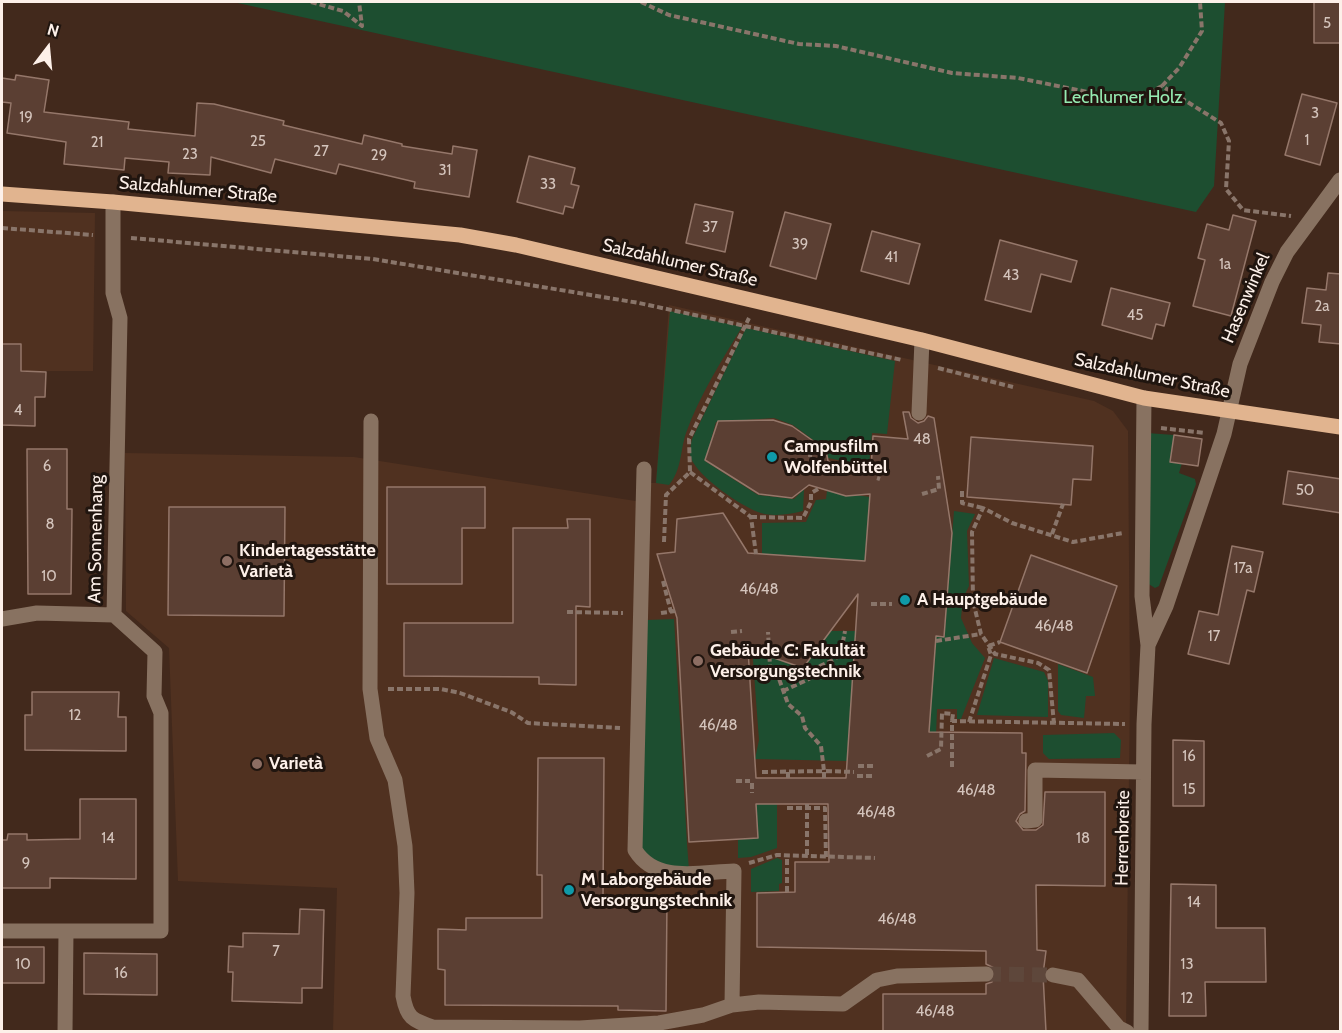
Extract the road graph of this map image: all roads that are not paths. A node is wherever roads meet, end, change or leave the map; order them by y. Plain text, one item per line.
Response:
1 (1341, 180) edge
2 (2, 194) edge
3 (113, 202) junction
4 (922, 340) junction
5 (1144, 398) junction
6 (1230, 412) junction
7 (919, 413) dead end
8 (371, 421) dead end
9 (1341, 428) edge
10 (644, 469) dead end
11 (114, 615) junction
12 (2, 619) edge
13 (1148, 645) junction
14 (1143, 772) junction
15 (1026, 820) dead end
16 (2, 931) edge
17 (66, 931) junction
18 (986, 974) tunnel mouth
19 (1053, 975) tunnel mouth
20 (732, 1005) junction
21 (65, 1032) edge
22 (1127, 1032) edge
23 (1141, 1032) edge

1 - 6 street, Hasenwinkel
2 - 3 main road, Salzdahlumer Straße
3 - 4 main road, Salzdahlumer Straße
3 - 11 street, Am Sonnenhang
4 - 5 main road, Salzdahlumer Straße
4 - 7 street
5 - 6 main road, Salzdahlumer Straße
5 - 13 street, Herrenbreite
6 - 9 main road, Salzdahlumer Straße
6 - 13 street, Herrenbreite
8 - 20 street
10 - 20 street
11 - 12 street
11 - 17 street, Am Sonnenhang
13 - 14 street, Herrenbreite
14 - 15 street
14 - 23 street, Herrenbreite
16 - 17 street
17 - 21 street
18 - 20 street
19 - 22 street

